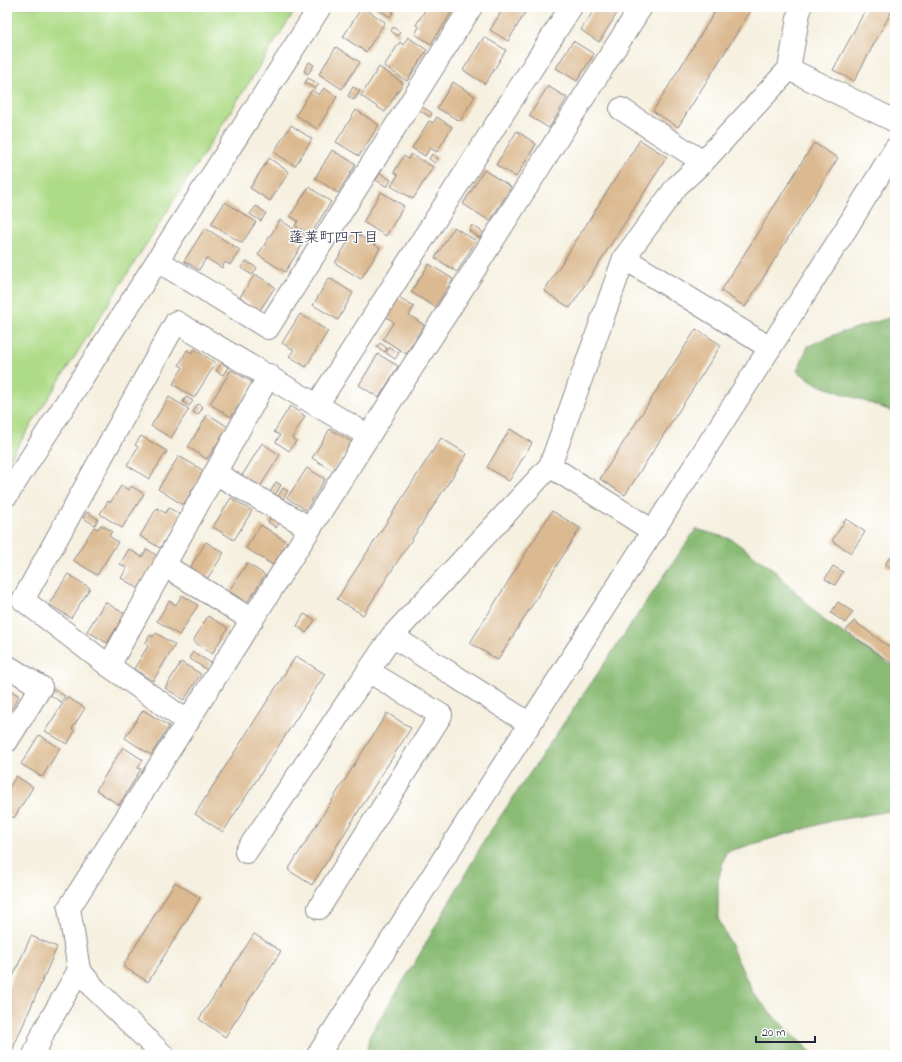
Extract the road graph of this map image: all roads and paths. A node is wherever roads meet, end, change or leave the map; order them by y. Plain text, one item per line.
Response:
1 (320, 7) edge
2 (471, 7) edge
3 (571, 7) edge
4 (641, 7) edge
5 (800, 7) edge
6 (790, 69) junction
7 (621, 109) dead end
8 (895, 121) edge
9 (895, 149) edge
10 (703, 162) junction
11 (624, 258) junction
12 (158, 261) junction
13 (770, 348) junction
14 (269, 375) junction
15 (317, 405) junction
16 (368, 436) junction
17 (550, 466) junction
18 (215, 473) junction
19 (7, 495) edge
20 (310, 528) junction
21 (653, 531) junction
22 (164, 565) junction
23 (252, 620) junction
24 (392, 636) junction
25 (7, 666) edge
26 (109, 666) junction
27 (368, 671) junction
28 (188, 722) junction
29 (530, 724) junction
30 (7, 740) edge
31 (246, 852) dead end
32 (319, 908) dead end
33 (79, 970) junction
34 (34, 1055) edge
35 (163, 1055) edge
36 (318, 1055) edge

1 - 12 street
2 - 12 street
3 - 15 street
4 - 16 street
5 - 6 street
6 - 8 street
6 - 10 street
7 - 10 street
9 - 13 street
10 - 11 street
11 - 13 street
11 - 17 street
12 - 19 street
13 - 21 street
14 - 15 street
14 - 18 street
14 - 26 street
15 - 16 street
16 - 20 street
17 - 21 street
17 - 24 street
18 - 20 street
18 - 22 street
20 - 23 street
21 - 29 street
22 - 23 street
22 - 26 street
23 - 28 street
24 - 27 street
24 - 29 street
25 - 30 street
26 - 28 street
27 - 31 street
27 - 32 street
28 - 33 street
29 - 36 street
33 - 34 street
33 - 35 street

